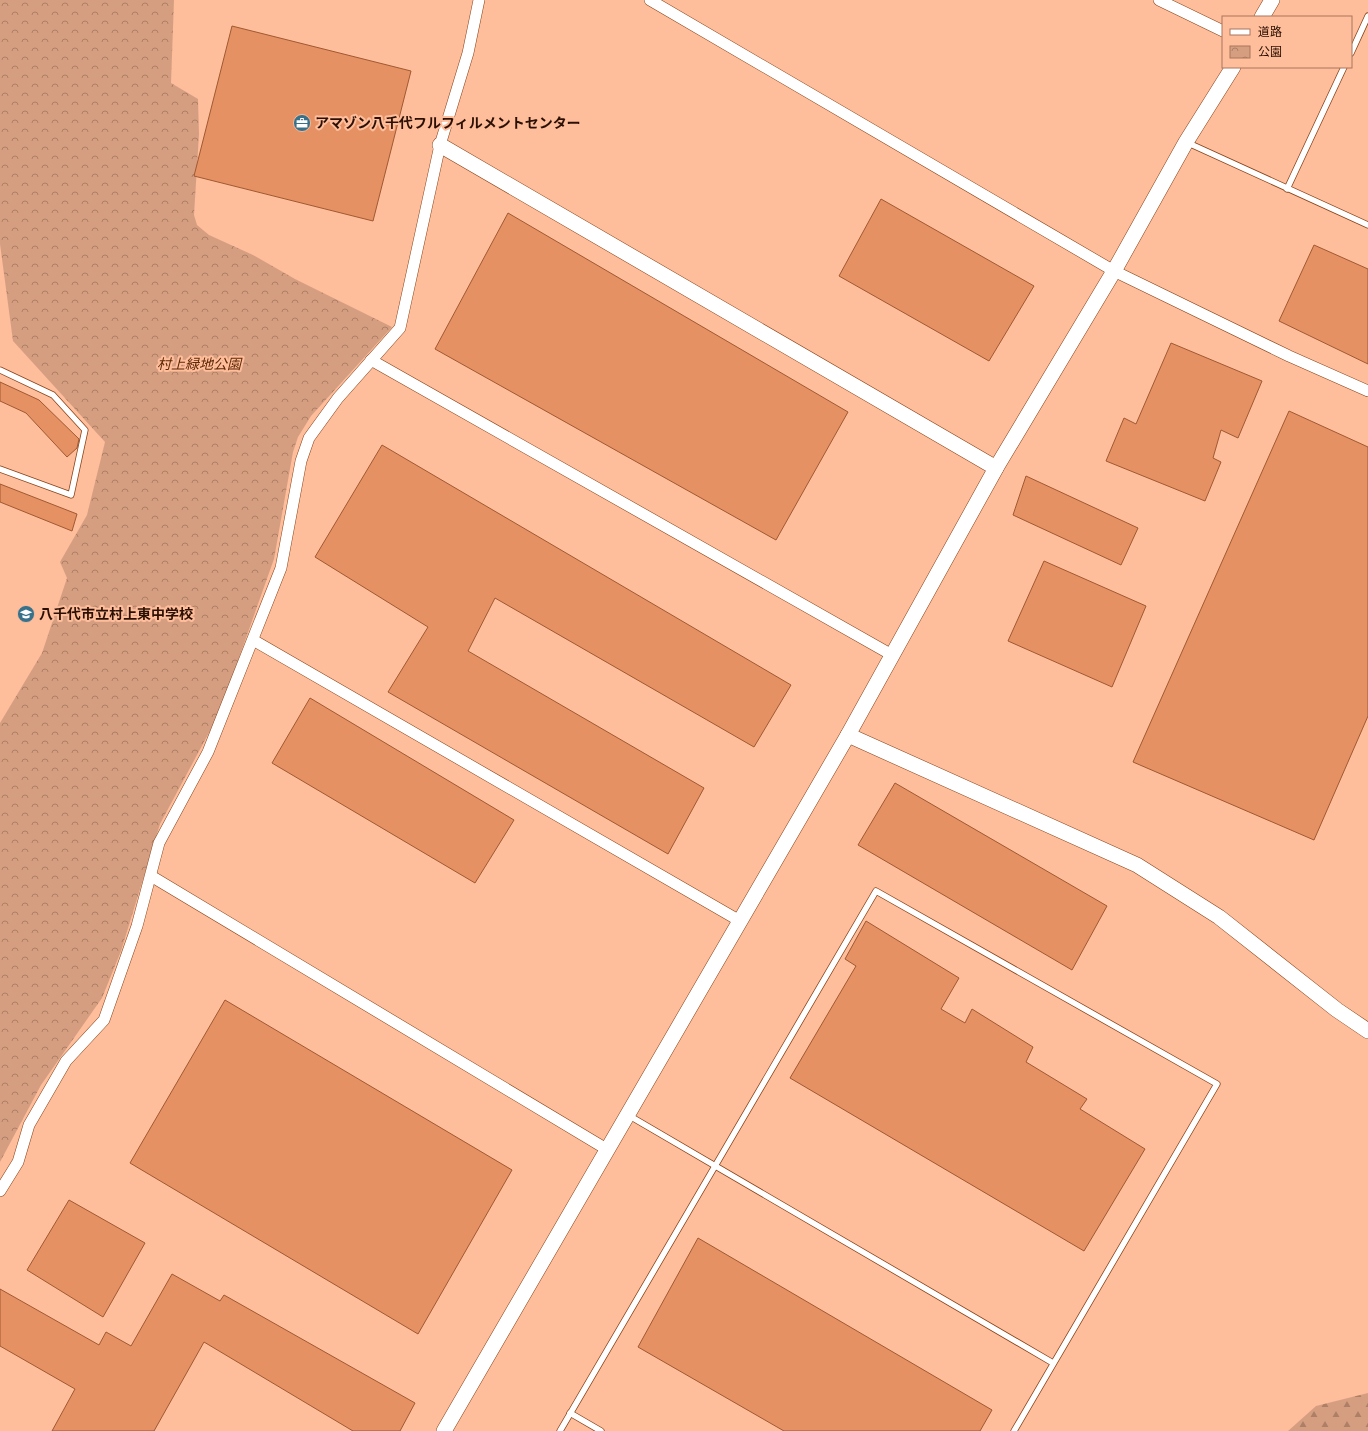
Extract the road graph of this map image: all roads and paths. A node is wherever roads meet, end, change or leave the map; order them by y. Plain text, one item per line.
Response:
1 (479, 0) edge
2 (650, 0) edge
3 (1159, 0) edge
4 (1272, 0) edge
5 (1263, 16) edge
6 (1368, 16) edge
7 (1222, 31) edge
8 (1352, 51) edge
9 (1232, 68) edge
10 (1344, 68) edge
11 (1186, 142) junction
12 (440, 145) junction
13 (1288, 189) junction
14 (1368, 225) edge
15 (1114, 271) junction
16 (371, 360) junction
17 (0, 370) edge
18 (1368, 391) edge
19 (996, 468) junction
20 (0, 469) edge
21 (253, 640) junction
22 (892, 655) junction
23 (848, 735) junction
24 (151, 876) junction
25 (740, 921) junction
26 (1368, 1031) edge
27 (628, 1115) junction
28 (608, 1150) junction
29 (714, 1165) junction
30 (0, 1191) edge
31 (1053, 1363) junction
32 (570, 1413) junction
33 (444, 1431) edge
34 (560, 1431) edge
35 (601, 1431) edge
36 (1014, 1431) edge

1 - 12 street
2 - 15 street
3 - 7 street
4 - 5 street
6 - 8 lane
9 - 11 street
10 - 13 lane
11 - 13 lane
11 - 15 street
12 - 16 street
12 - 19 street
13 - 14 lane
15 - 18 street
15 - 19 street
16 - 21 street
16 - 22 street
17 - 20 lane
19 - 22 street
21 - 24 street
21 - 25 street
22 - 23 street
23 - 25 street
23 - 26 street
24 - 28 street
24 - 30 street
25 - 27 street
27 - 28 street
27 - 29 lane
28 - 33 street
29 - 31 lane
29 - 31 lane
29 - 32 lane
31 - 36 lane
32 - 34 lane
32 - 35 lane

